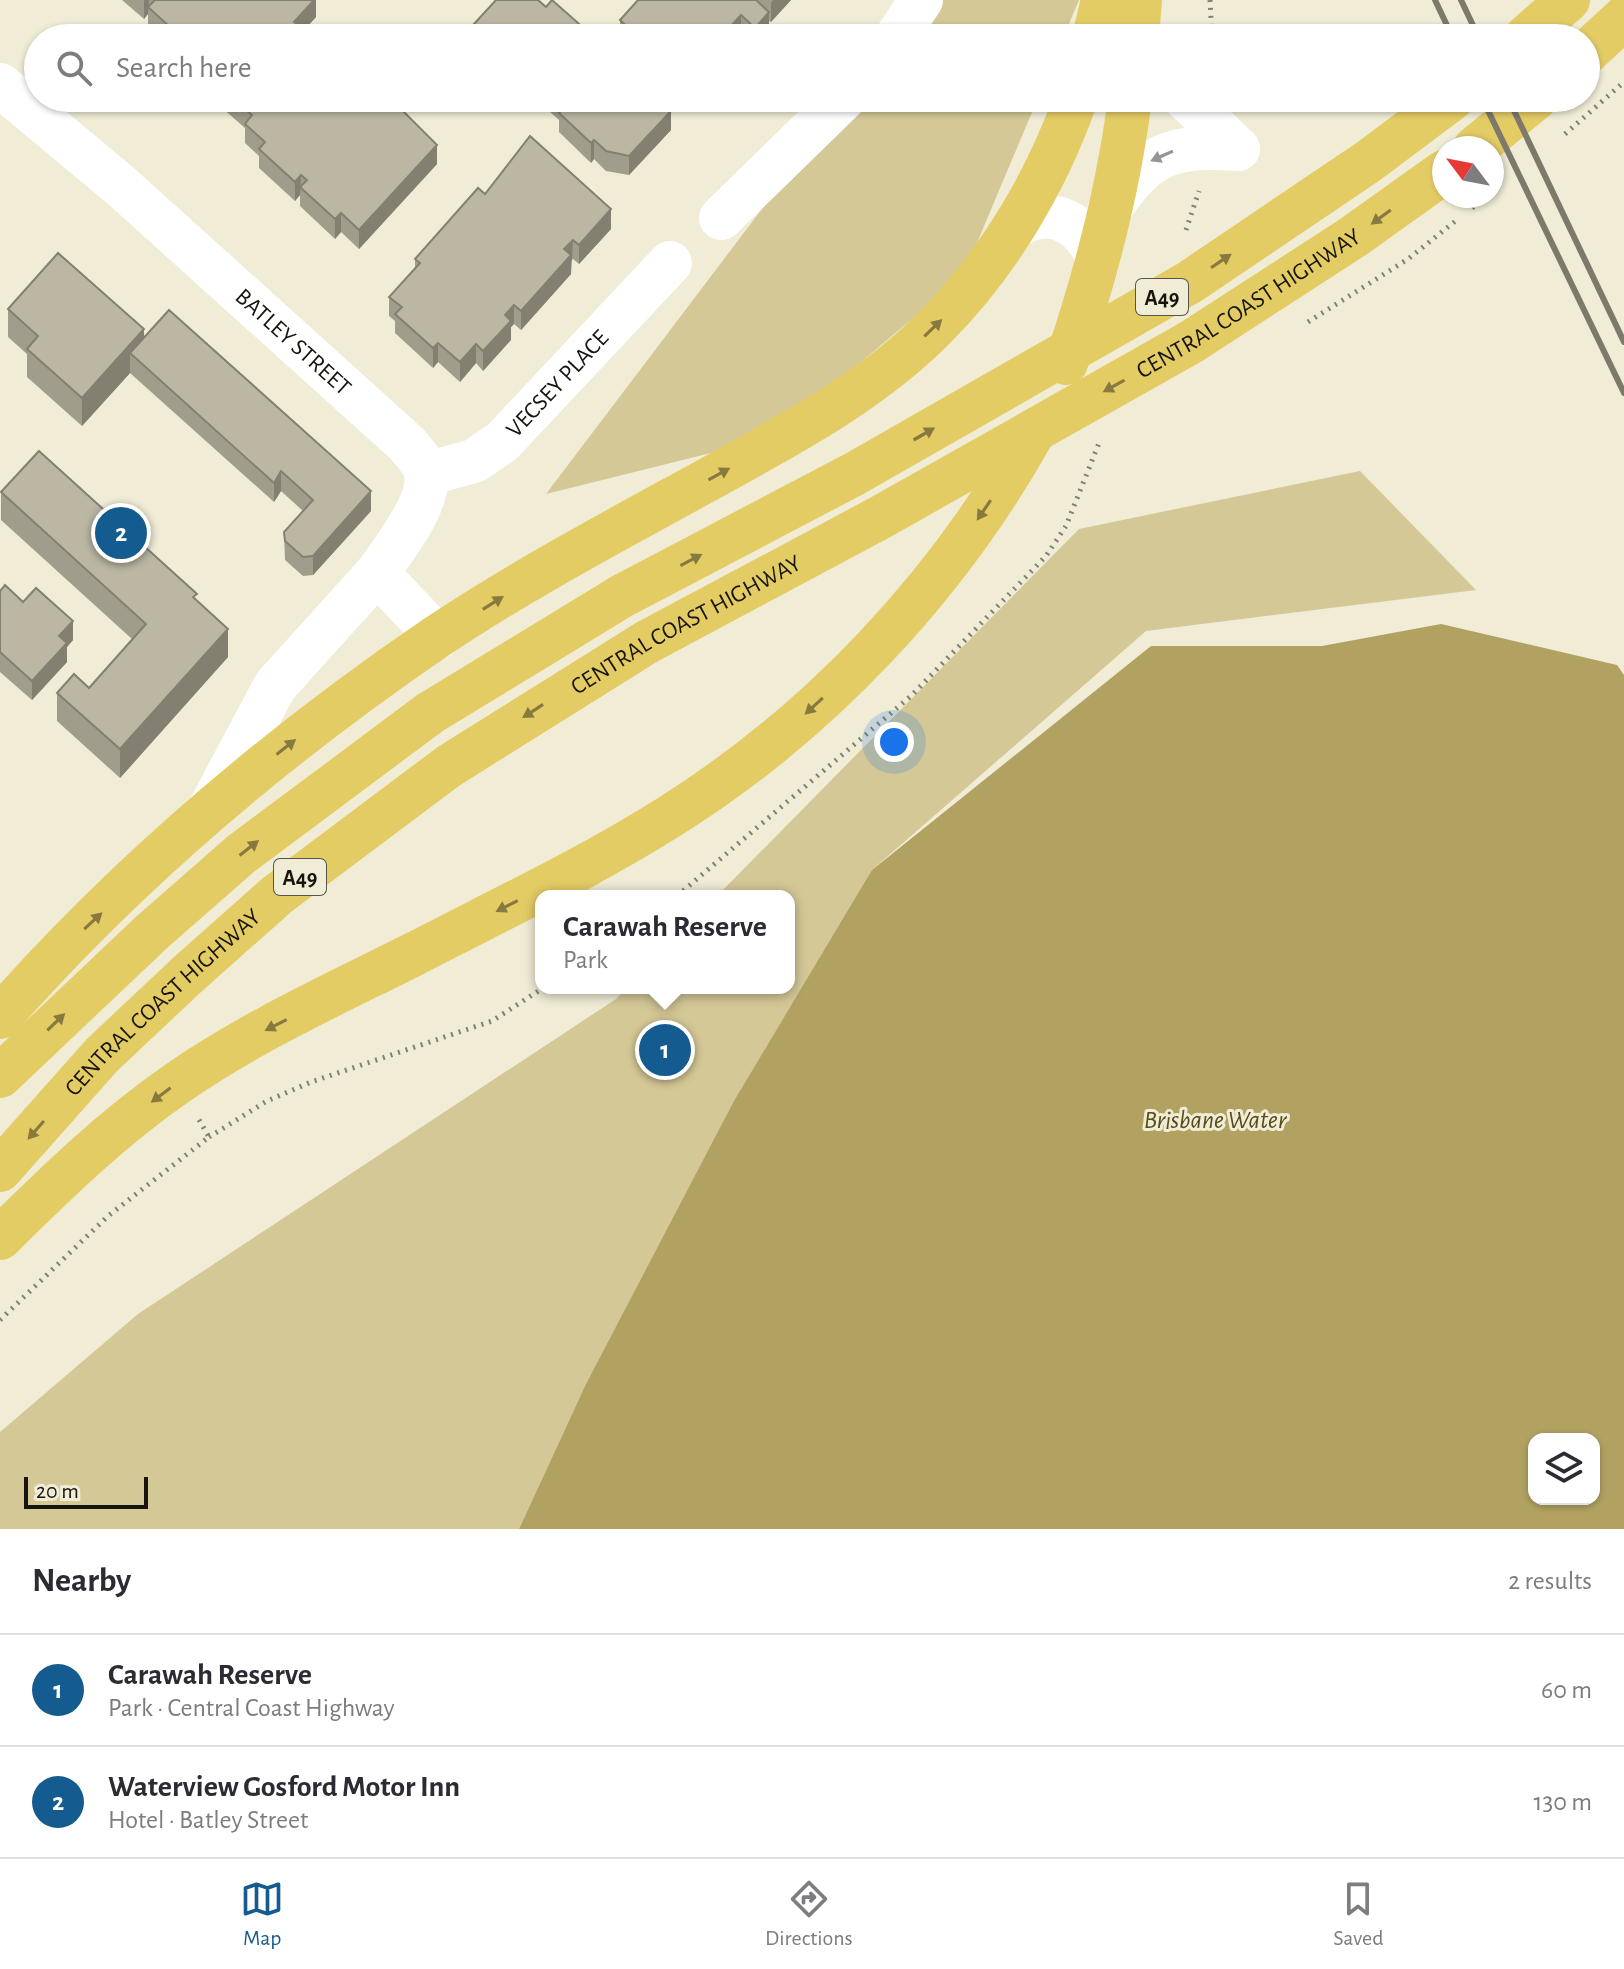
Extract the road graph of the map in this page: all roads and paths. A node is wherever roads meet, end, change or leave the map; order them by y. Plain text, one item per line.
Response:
1 (921, 0) edge
2 (1103, 0) edge
3 (1140, 0) edge
4 (1147, 0) edge
5 (1210, 0) edge
6 (1568, 0) edge
7 (1624, 18) edge
8 (905, 24) edge
9 (1097, 24) edge
10 (1138, 24) edge
11 (1152, 24) edge
12 (1211, 24) edge
13 (1541, 24) edge
14 (1600, 40) edge
15 (0, 85) edge
16 (24, 105) edge
17 (32, 112) edge
18 (830, 112) edge
19 (1070, 112) edge
20 (1127, 112) edge
21 (1200, 112) edge
22 (1434, 112) edge
23 (1519, 112) edge
24 (1490, 136) edge
25 (1432, 181) edge
26 (1109, 211) junction
27 (721, 218) dead end
28 (1012, 229) junction
29 (1097, 256) junction
30 (670, 263) dead end
31 (426, 474) junction
32 (377, 573) junction
33 (438, 637) junction
34 (206, 814) junction
35 (537, 890) edge
36 (535, 891) edge
37 (535, 993) edge
38 (0, 1017) edge
39 (0, 1076) edge
40 (177, 1083) junction
41 (209, 1137) junction
42 (0, 1170) edge
43 (0, 1238) edge
44 (0, 1320) edge

1 - 8 street
2 - 9 highway
3 - 10 highway
4 - 11 street
5 - 12 path
6 - 13 highway
7 - 14 highway
15 - 16 street, BATLEY STREET
17 - 31 street, BATLEY STREET
18 - 27 street
19 - 28 highway
20 - 26 highway
21 -> 26 street
39 -> 22 highway, CENTRAL COAST HIGHWAY / A49
23 - 24 highway
25 -> 42 highway, CENTRAL COAST HIGHWAY / A49
26 - 29 highway
28 - 29 street
33 -> 28 highway
29 -> 35 highway
30 - 31 street, VECSEY PLACE
31 - 32 street
32 - 33 street
32 - 34 street
34 -> 33 highway
38 -> 34 highway
36 -> 40 highway
37 - 41 path
40 - 41 path
40 -> 43 highway
41 - 44 path

